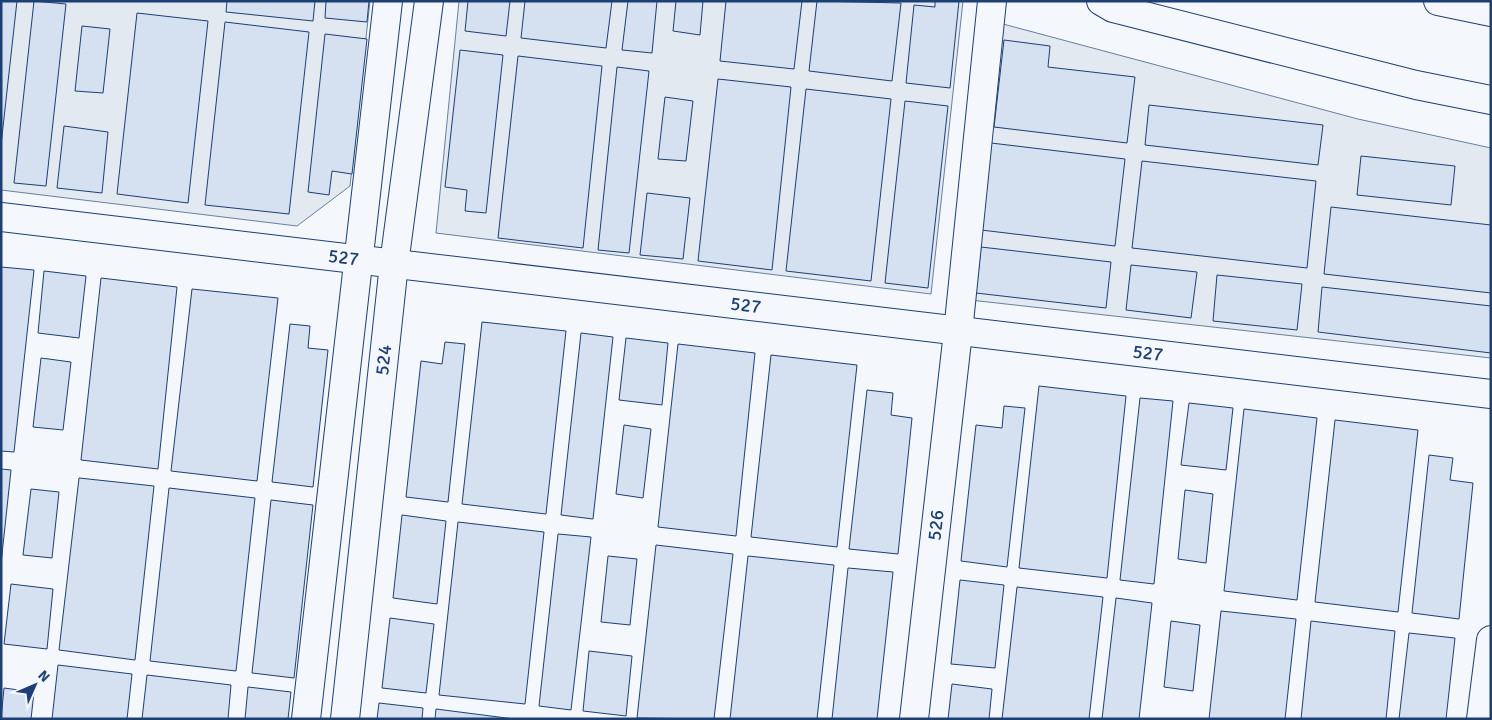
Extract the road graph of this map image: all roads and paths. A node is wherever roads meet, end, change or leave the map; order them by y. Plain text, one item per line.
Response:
1 (388, 1) edge
2 (429, 1) edge
3 (992, 1) edge
4 (1101, 1) edge
5 (1438, 1) edge
6 (1491, 12) edge
7 (1491, 100) edge
8 (1, 217) edge
9 (356, 259) junction
10 (394, 264) junction
11 (958, 332) junction
12 (1491, 394) edge
13 (1491, 640) edge
14 (306, 719) edge
15 (344, 719) edge
16 (914, 719) edge
17 (1481, 719) edge

1 - 9 street, 524
2 - 10 street, 524
3 - 11 street, 526
4 - 7 street
5 - 6 street
8 - 9 street, 527
9 - 10 street, 527
9 - 14 street, 524
10 - 11 street, 527
10 - 15 street, 524
11 - 12 street, 527
11 - 16 street, 526
13 - 17 street

